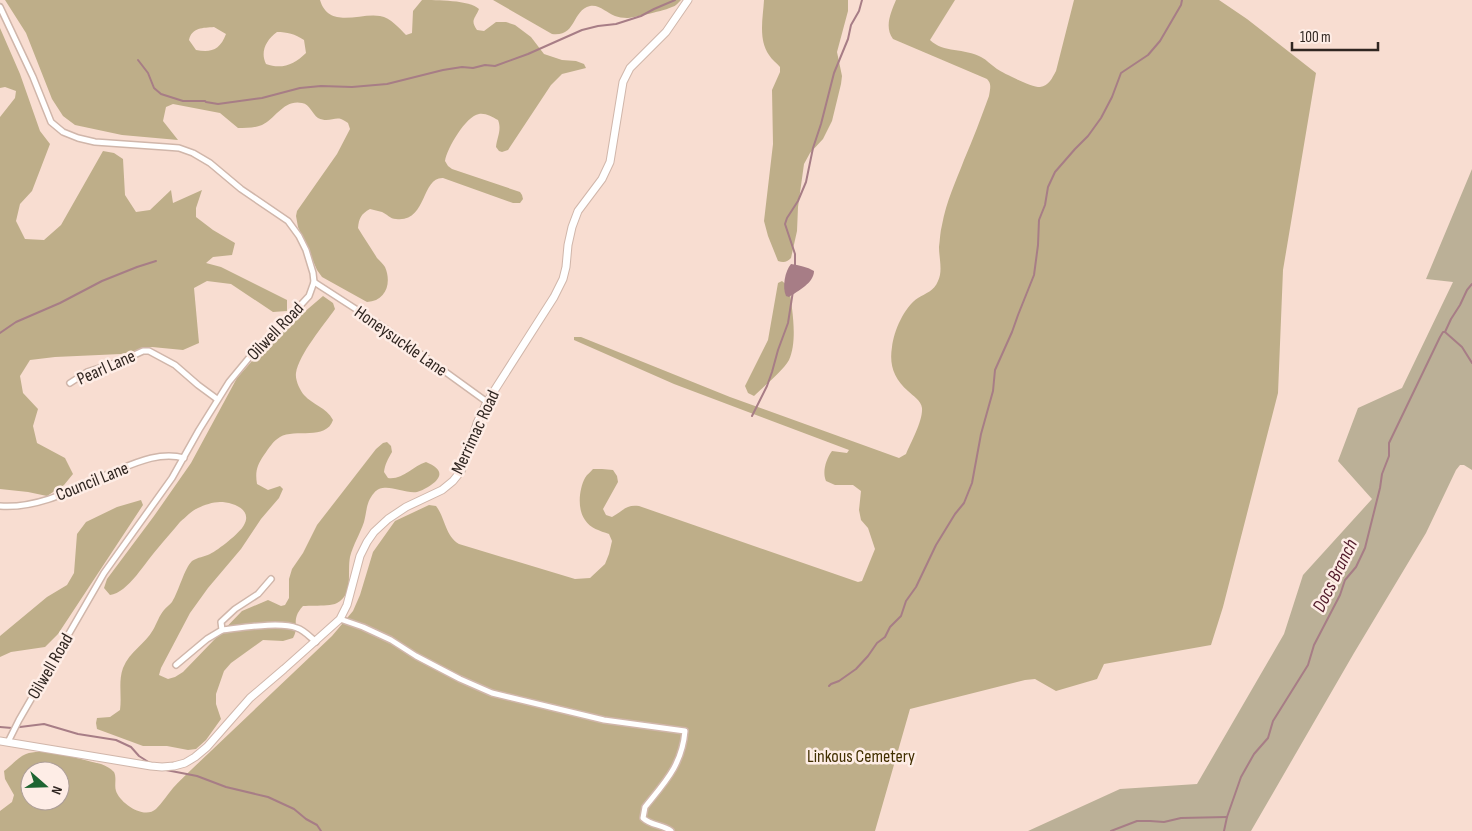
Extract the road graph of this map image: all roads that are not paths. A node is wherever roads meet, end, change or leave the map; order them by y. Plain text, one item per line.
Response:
1 (688, 0) edge
2 (0, 7) edge
3 (314, 282) junction
4 (70, 383) dead end
5 (217, 399) junction
6 (486, 402) junction
7 (184, 458) junction
8 (0, 506) edge
9 (271, 579) dead end
10 (340, 619) junction
11 (222, 630) junction
12 (316, 642) junction
13 (176, 665) dead end
14 (0, 741) edge
15 (8, 742) junction
16 (670, 831) edge

1 - 6 street, Merrimac Road
2 - 3 street, Oilwell Road
3 - 5 street, Oilwell Road
3 - 6 street, Honeysuckle Lane
4 - 5 street, Pearl Lane
5 - 7 street, Oilwell Road
6 - 10 street, Merrimac Road
7 - 8 street, Council Lane
7 - 15 street, Oilwell Road
9 - 11 street
10 - 12 street, Merrimac Road
10 - 16 street
11 - 12 street
11 - 13 street
12 - 15 street, Merrimac Road
14 - 15 street, Merrimac Road

